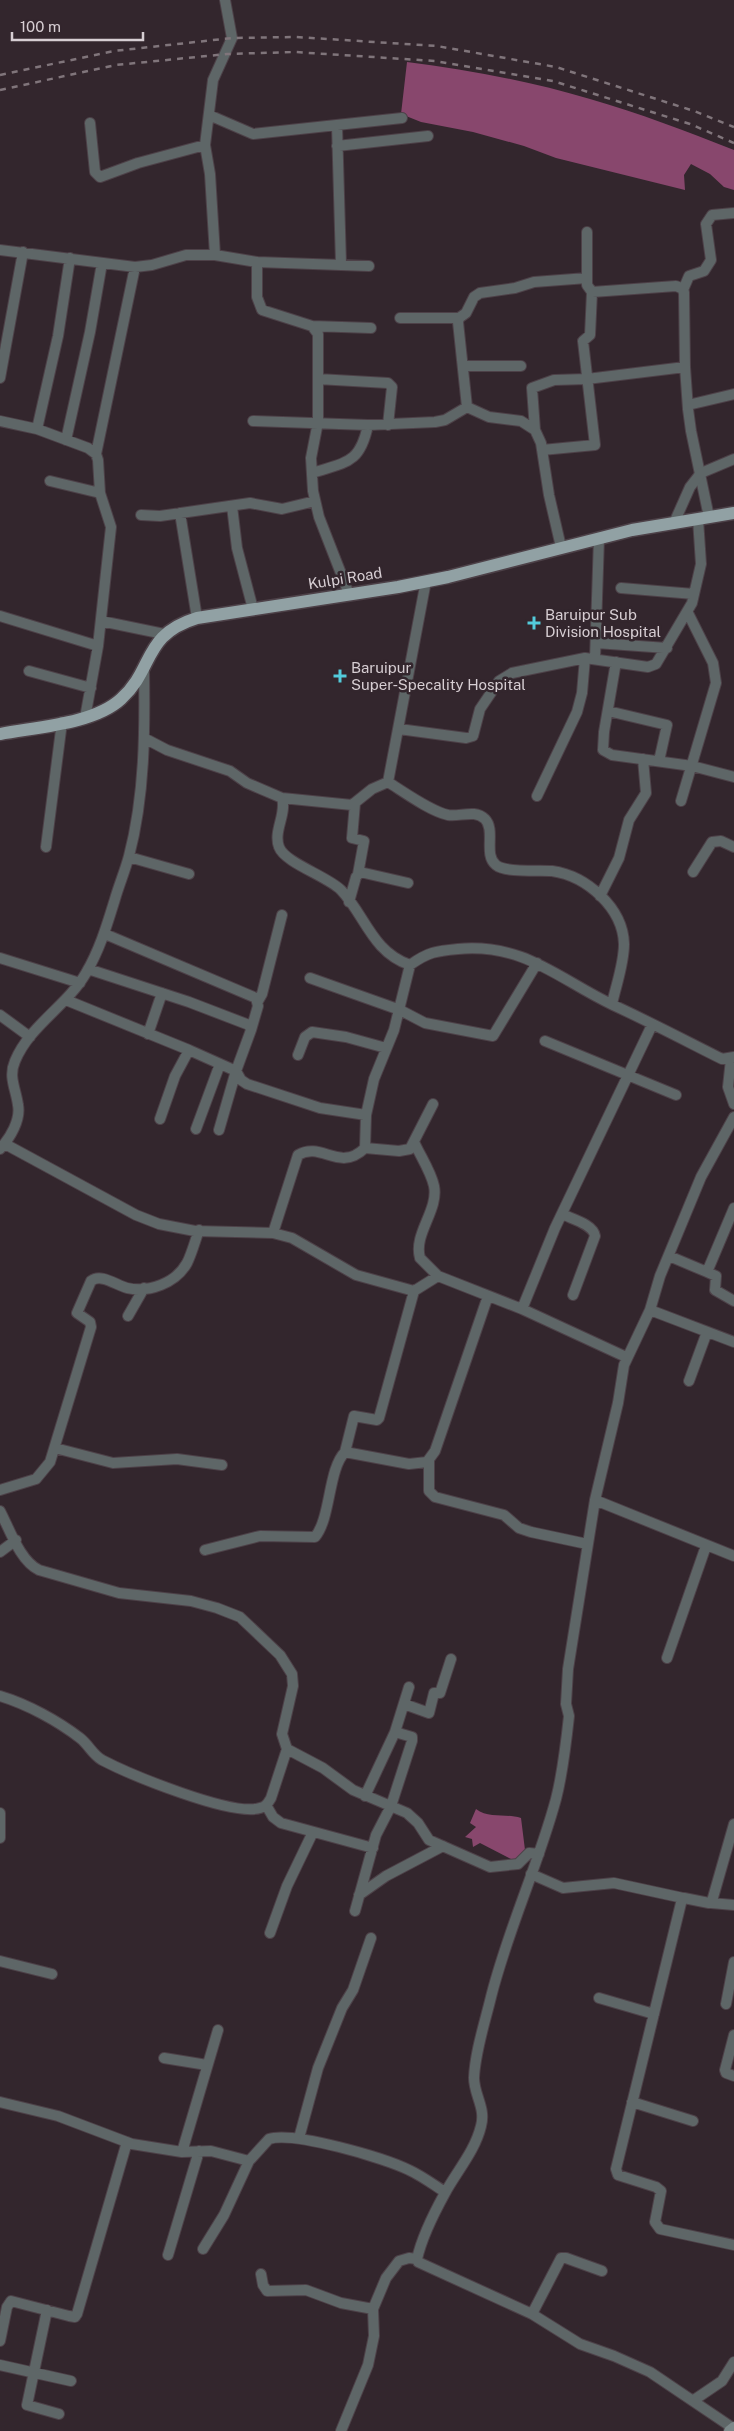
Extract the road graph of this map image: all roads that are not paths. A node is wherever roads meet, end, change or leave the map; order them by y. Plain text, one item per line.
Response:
1 (224, 0) edge
2 (209, 115) junction
3 (402, 118) dead end
4 (90, 123) dead end
5 (337, 126) junction
6 (428, 136) dead end
7 (206, 145) junction
8 (337, 146) junction
9 (734, 213) edge
10 (587, 232) dead end
11 (0, 250) edge
12 (23, 252) junction
13 (215, 255) junction
14 (70, 258) junction
15 (256, 262) junction
16 (102, 263) junction
17 (341, 264) junction
18 (370, 266) dead end
19 (134, 267) junction
20 (587, 278) junction
21 (683, 290) junction
22 (592, 292) junction
23 (400, 318) dead end
24 (458, 318) junction
25 (312, 326) junction
26 (371, 328) dead end
27 (463, 366) junction
28 (521, 366) dead end
29 (685, 366) junction
30 (0, 378) edge
31 (318, 379) junction
32 (586, 379) junction
33 (734, 394) edge
34 (688, 405) junction
35 (467, 407) junction
36 (0, 421) edge
37 (253, 421) dead end
38 (318, 422) junction
39 (368, 424) junction
40 (388, 424) junction
41 (37, 429) junction
42 (535, 430) junction
43 (66, 440) junction
44 (542, 450) junction
45 (96, 454) junction
46 (734, 459) edge
47 (701, 473) junction
48 (312, 474) junction
49 (50, 481) dead end
50 (100, 493) junction
51 (315, 501) junction
52 (232, 506) junction
53 (180, 513) junction
54 (734, 513) edge
55 (141, 515) dead end
56 (704, 518) junction
57 (674, 523) junction
58 (599, 538) junction
59 (561, 547) junction
60 (426, 582) junction
61 (620, 588) dead end
62 (350, 594) junction
63 (694, 594) junction
64 (253, 609) junction
65 (688, 613) junction
66 (0, 616) edge
67 (197, 618) junction
68 (101, 621) junction
69 (164, 634) junction
70 (596, 643) junction
71 (98, 646) junction
72 (667, 648) junction
73 (590, 659) junction
74 (616, 662) junction
75 (144, 664) junction
76 (29, 671) dead end
77 (91, 688) junction
78 (608, 711) junction
79 (85, 718) junction
80 (62, 722) junction
81 (399, 729) junction
82 (0, 734) edge
83 (144, 738) junction
84 (644, 760) junction
85 (659, 762) junction
86 (692, 766) junction
87 (734, 777) edge
88 (388, 782) junction
89 (537, 796) dead end
90 (282, 798) junction
91 (681, 801) dead end
92 (355, 803) junction
93 (46, 847) dead end
94 (734, 847) edge
95 (129, 857) junction
96 (693, 872) dead end
97 (189, 874) dead end
98 (358, 874) junction
99 (408, 883) dead end
100 (600, 896) junction
101 (349, 902) junction
102 (282, 915) dead end
103 (105, 934) junction
104 (0, 958) edge
105 (537, 964) junction
106 (410, 966) junction
107 (88, 969) junction
108 (310, 978) dead end
109 (80, 983) junction
110 (162, 993) junction
111 (66, 1000) junction
112 (258, 1001) junction
113 (612, 1004) junction
114 (400, 1010) junction
115 (0, 1015) edge
116 (652, 1025) junction
117 (251, 1030) junction
118 (148, 1034) junction
119 (30, 1037) junction
120 (545, 1041) dead end
121 (386, 1048) junction
122 (189, 1050) junction
123 (298, 1055) dead end
124 (732, 1058) edge
125 (220, 1064) junction
126 (236, 1071) junction
127 (628, 1075) junction
128 (676, 1095) dead end
129 (432, 1104) dead end
130 (734, 1104) edge
131 (366, 1115) junction
132 (734, 1117) edge
133 (160, 1119) dead end
134 (196, 1129) dead end
135 (732, 1129) edge
136 (219, 1130) dead end
137 (415, 1144) junction
138 (2, 1147) edge
139 (365, 1148) junction
140 (734, 1208) edge
141 (562, 1214) junction
142 (199, 1230) junction
143 (273, 1233) junction
144 (669, 1256) junction
145 (707, 1272) junction
146 (438, 1276) junction
147 (144, 1288) junction
148 (414, 1292) junction
149 (572, 1295) dead end
150 (488, 1296) junction
151 (734, 1301) edge
152 (522, 1309) junction
153 (650, 1310) junction
154 (128, 1316) dead end
155 (706, 1332) junction
156 (734, 1342) edge
157 (626, 1357) junction
158 (689, 1381) dead end
159 (55, 1448) junction
160 (345, 1452) junction
161 (429, 1461) junction
162 (222, 1465) dead end
163 (0, 1490) edge
164 (595, 1500) junction
165 (0, 1511) edge
166 (16, 1540) junction
167 (587, 1544) junction
168 (706, 1546) junction
169 (205, 1550) dead end
170 (0, 1552) edge
171 (734, 1556) edge
172 (667, 1658) dead end
173 (451, 1659) dead end
174 (409, 1687) dead end
175 (0, 1696) edge
176 (404, 1704) junction
177 (395, 1732) junction
178 (287, 1749) junction
179 (365, 1796) junction
180 (266, 1805) junction
181 (391, 1806) junction
182 (0, 1813) edge
183 (734, 1824) edge
184 (313, 1832) junction
185 (0, 1838) edge
186 (443, 1846) junction
187 (373, 1848) junction
188 (539, 1854) junction
189 (531, 1874) junction
190 (359, 1895) junction
191 (683, 1898) junction
192 (710, 1903) junction
193 (734, 1905) edge
194 (355, 1911) dead end
195 (270, 1933) dead end
196 (371, 1938) dead end
197 (0, 1960) edge
198 (734, 1962) edge
199 (52, 1974) dead end
200 (599, 1998) dead end
201 (726, 2004) dead end
202 (654, 2014) junction
203 (218, 2030) dead end
204 (734, 2035) edge
205 (164, 2058) dead end
206 (207, 2065) junction
207 (734, 2076) edge
208 (0, 2102) edge
209 (632, 2102) junction
210 (693, 2121) dead end
211 (299, 2138) junction
212 (127, 2142) junction
213 (199, 2151) junction
214 (182, 2152) junction
215 (249, 2161) junction
216 (446, 2192) junction
217 (734, 2245) edge
218 (203, 2249) dead end
219 (168, 2255) dead end
220 (417, 2259) junction
221 (602, 2271) dead end
222 (261, 2274) dead end
223 (373, 2309) junction
224 (47, 2310) junction
225 (532, 2314) junction
226 (0, 2341) edge
227 (734, 2362) edge
228 (0, 2365) edge
229 (34, 2372) junction
230 (71, 2381) dead end
231 (694, 2400) junction
232 (58, 2414) dead end
233 (732, 2429) edge
234 (341, 2431) edge

1 - 2 street
2 - 5 street
2 - 7 street
3 - 5 street
4 - 7 street
5 - 8 street
6 - 8 street
7 - 13 street
8 - 17 street
9 - 21 street
10 - 20 street
11 - 12 street
12 - 14 street
12 - 30 street
13 - 15 street
13 - 19 street
14 - 16 street
14 - 41 street
15 - 17 street
15 - 25 street
16 - 19 street
16 - 43 street
17 - 18 street
19 - 45 street
20 - 22 street
20 - 24 street
21 - 22 street
21 - 29 street
22 - 32 street
23 - 24 street
24 - 27 street
25 - 26 street
25 - 31 street
27 - 28 street
27 - 35 street
29 - 32 street
29 - 34 street
31 - 38 street
31 - 40 street
32 - 42 street
32 - 44 street
33 - 34 street
34 - 47 street
35 - 40 street
35 - 42 street
36 - 41 street
37 - 38 street
38 - 39 street
38 - 48 street
39 - 40 street
39 - 48 street
41 - 43 street
42 - 44 street
43 - 45 street
44 - 59 street
45 - 50 street
46 - 47 street
47 - 56 street
47 - 57 street
48 - 51 street
49 - 50 street
50 - 68 street
51 - 52 street
51 - 62 street
52 - 53 street
52 - 64 street
53 - 55 street
53 - 67 street
54 - 56 main road, Kulpi Road
56 - 57 main road, Kulpi Road
56 - 63 street
57 - 58 main road, Kulpi Road
58 - 59 main road, Kulpi Road
58 - 70 street
59 - 60 main road, Kulpi Road
60 - 62 main road, Kulpi Road
60 - 81 street
61 - 63 street
62 - 64 main road, Kulpi Road
63 - 65 street
64 - 67 main road, Kulpi Road
65 - 72 street
65 - 86 street
66 - 71 street
67 - 69 main road, Kulpi Road
68 - 69 street
68 - 71 street
69 - 75 main road, Kulpi Road
70 - 72 street
70 - 73 street
71 - 77 street
72 - 74 street
73 - 74 street
73 - 81 street
73 - 89 street
74 - 78 street
75 - 79 main road, Kulpi Road
75 - 83 street
76 - 77 street
77 - 79 street
78 - 84 street
78 - 85 street
79 - 80 main road, Kulpi Road
80 - 82 main road, Kulpi Road
80 - 93 street
81 - 88 street
83 - 90 street
83 - 95 street
84 - 85 street
84 - 100 street
85 - 86 street
86 - 87 street
86 - 91 street
88 - 92 street
88 - 100 street
90 - 92 street
90 - 101 street
92 - 98 street
94 - 96 street
95 - 97 street
95 - 103 street
98 - 99 street
98 - 101 street
100 - 113 street
101 - 106 street
102 - 112 street
103 - 107 street
103 - 112 street
104 - 109 street
105 - 106 street
105 - 113 street
105 - 114 street
106 - 114 street
107 - 109 street
107 - 110 street
108 - 114 street
109 - 111 street
110 - 117 street
110 - 118 street
111 - 118 street
111 - 119 street
112 - 117 street
113 - 116 street
114 - 121 street
115 - 119 street
116 - 124 street
116 - 127 street
117 - 126 street
118 - 122 street
119 - 138 street
120 - 127 street
121 - 123 street
121 - 131 street
122 - 125 street
122 - 133 street
124 - 130 street
125 - 126 street
125 - 134 street
126 - 131 street
126 - 136 street
127 - 128 street
127 - 141 street
129 - 137 street
131 - 139 street
132 - 135 street
135 - 144 street
137 - 139 street
137 - 146 street
138 - 142 street
139 - 143 street
140 - 145 street
141 - 149 street
141 - 152 street
142 - 143 street
142 - 147 street
143 - 148 street
144 - 145 street
144 - 153 street
145 - 151 street
146 - 148 street
146 - 150 street
147 - 154 street
147 - 159 street
148 - 160 street
150 - 152 street
150 - 161 street
152 - 157 street
153 - 155 street
153 - 157 street
155 - 156 street
155 - 158 street
157 - 164 street
159 - 162 street
159 - 163 street
160 - 161 street
160 - 169 street
161 - 167 street
164 - 167 street
164 - 168 street
165 - 166 street
166 - 170 street
166 - 178 street
167 - 188 street
168 - 171 street
168 - 172 street
173 - 176 street
174 - 176 street
175 - 180 street
176 - 177 street
177 - 179 street
177 - 181 street
178 - 179 street
178 - 180 street
179 - 181 street
180 - 184 street
181 - 186 street
181 - 187 street
182 - 185 street
183 - 192 street
184 - 187 street
184 - 195 street
186 - 188 street
186 - 190 street
187 - 190 street
188 - 189 street
189 - 191 street
189 - 216 street
190 - 194 street
191 - 192 street
191 - 202 street
192 - 193 street
196 - 211 street
197 - 199 street
198 - 201 street
200 - 202 street
202 - 209 street
203 - 206 street
204 - 207 street
205 - 206 street
206 - 214 street
208 - 212 street
209 - 210 street
209 - 217 street
211 - 215 street
211 - 216 street
212 - 214 street
212 - 224 street
213 - 214 street
213 - 215 street
213 - 219 street
215 - 218 street
216 - 220 street
220 - 223 street
220 - 225 street
221 - 225 street
222 - 223 street
223 - 234 street
224 - 226 street
224 - 229 street
225 - 231 street
227 - 231 street
228 - 229 street
229 - 230 street
229 - 232 street
231 - 233 street

